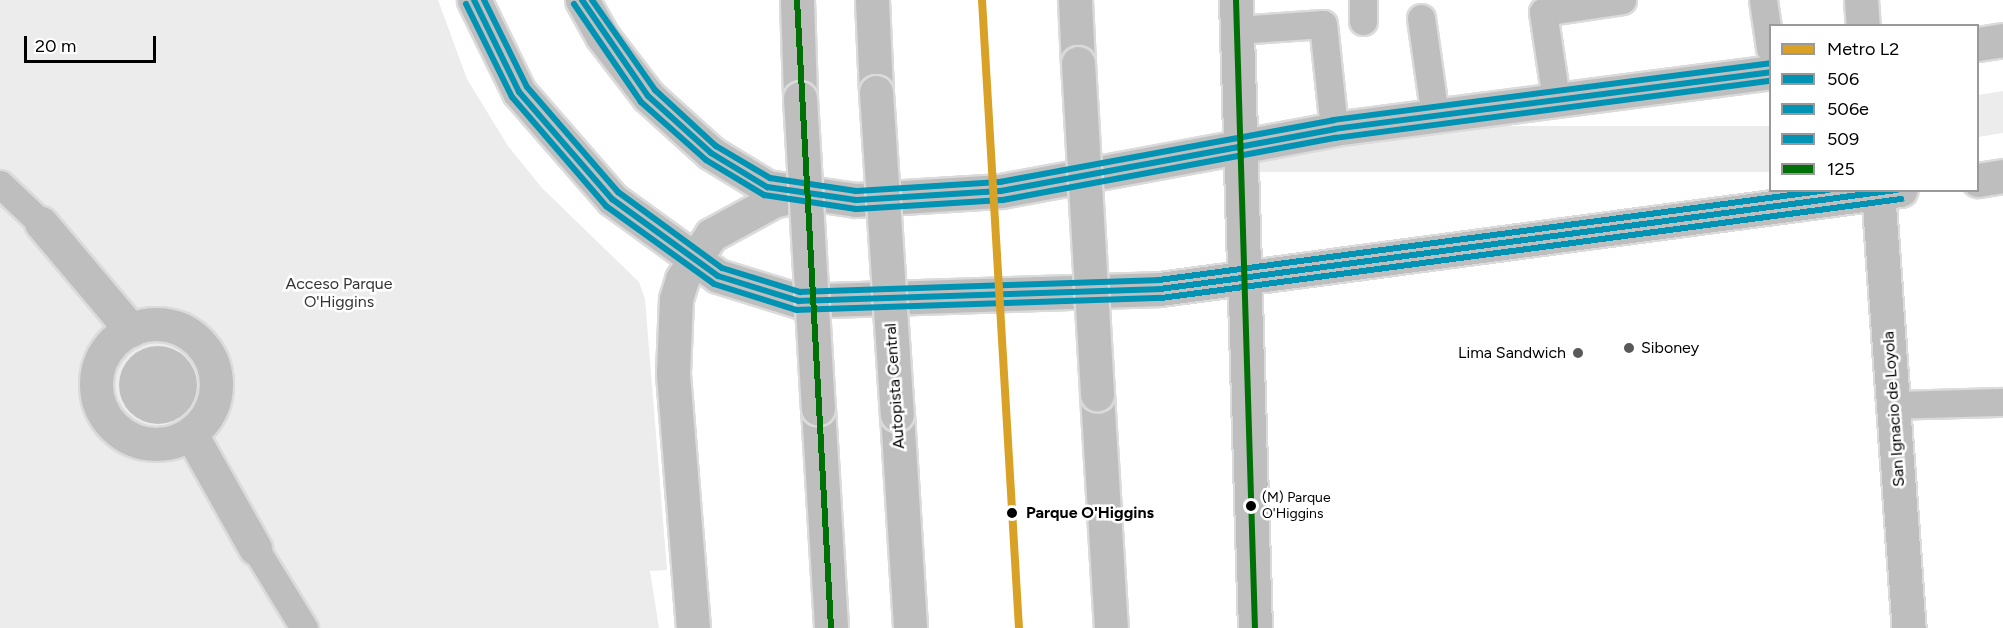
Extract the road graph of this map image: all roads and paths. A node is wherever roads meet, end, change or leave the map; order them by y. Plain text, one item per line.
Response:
1 (474, 0) edge
2 (582, 0) edge
3 (797, 0) edge
4 (872, 0) edge
5 (1075, 0) edge
6 (1622, 0) edge
7 (1763, 0) edge
8 (1861, 0) edge
9 (1237, 15) edge
10 (1421, 18) dead end
11 (1863, 24) edge
12 (2003, 40) edge
13 (1769, 41) edge
14 (1979, 44) edge
15 (1769, 72) edge
16 (1556, 99) junction
17 (1435, 116) junction
18 (1334, 129) junction
19 (1239, 146) junction
20 (2003, 176) edge
21 (1979, 180) edge
22 (0, 184) edge
23 (1886, 192) edge
24 (800, 195) junction
25 (41, 223) joint
26 (693, 260) junction
27 (1242, 279) junction
28 (131, 330) junction
29 (2003, 402) edge
30 (1893, 405) junction
31 (191, 434) junction
32 (255, 548) joint
33 (304, 628) edge
34 (693, 628) edge
35 (831, 628) edge
36 (910, 628) edge
37 (1111, 628) edge
38 (1255, 628) edge
39 (1910, 628) edge

1 - 26 main road
2 - 24 main road
3 - 35 main road, bridge
4 - 36 main road, Autopista Central, bridge
5 - 37 main road, bridge
6 - 16 lane
7 - 13 lane
8 - 11 main road
9 - 18 lane
9 - 19 main road
10 - 17 lane
12 - 14 main road
15 - 16 main road
16 - 17 main road
17 - 18 main road
18 - 19 main road
19 - 24 main road
19 - 27 main road
20 - 21 main road
22 - 25 lane
23 - 27 main road
23 - 30 main road, San Ignacio de Loyola
24 - 26 main road
25 - 28 main road
26 - 27 main road
26 - 34 main road
27 - 38 main road
28 - 31 main road
28 - 31 main road
29 - 30 lane
30 - 39 main road, San Ignacio de Loyola
31 - 32 main road
32 - 33 lane

